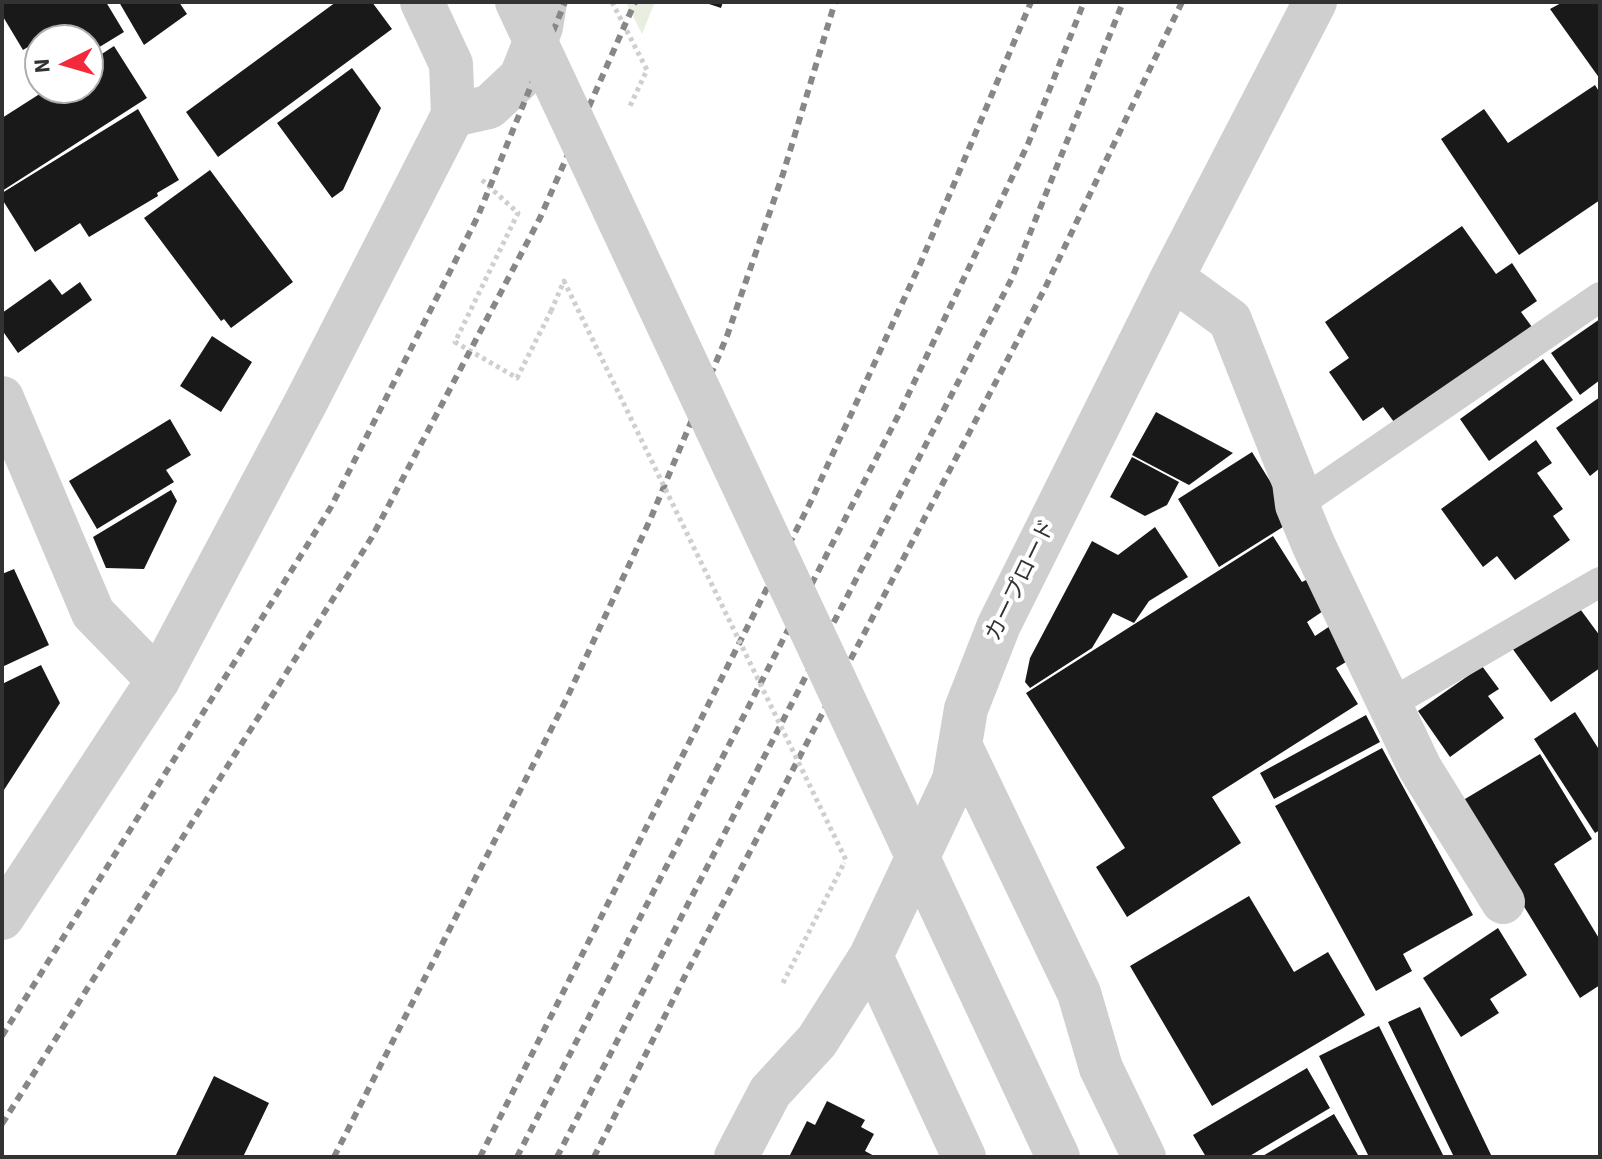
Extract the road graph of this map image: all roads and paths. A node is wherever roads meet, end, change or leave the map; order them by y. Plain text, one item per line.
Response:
1 (422, 2) edge
2 (458, 2) edge
3 (517, 2) edge
4 (545, 2) edge
5 (1315, 2) edge
6 (613, 3) edge
7 (451, 64) junction
8 (627, 112) dead end
9 (453, 115) junction
10 (480, 179) dead end
11 (1172, 278) junction
12 (1600, 297) edge
13 (2, 398) edge
14 (1297, 505) junction
15 (1600, 582) edge
16 (158, 680) junction
17 (1388, 705) junction
18 (961, 747) junction
19 (1503, 902) dead end
20 (2, 918) edge
21 (871, 956) junction
22 (783, 983) dead end
23 (736, 1157) edge
24 (964, 1157) edge
25 (1058, 1157) edge
26 (1144, 1157) edge

1 - 7 street
2 - 7 street
3 - 25 street, bridge
4 - 9 street
5 - 11 street, カープロード
6 - 8 path
7 - 9 street
9 - 16 street
10 - 22 path, bridge
11 - 14 street
11 - 18 street, カープロード
12 - 14 lane
13 - 16 street
14 - 17 street
15 - 17 lane
16 - 20 street
17 - 19 street
18 - 21 street, カープロード
18 - 26 street
21 - 23 street, カープロード
21 - 24 street

